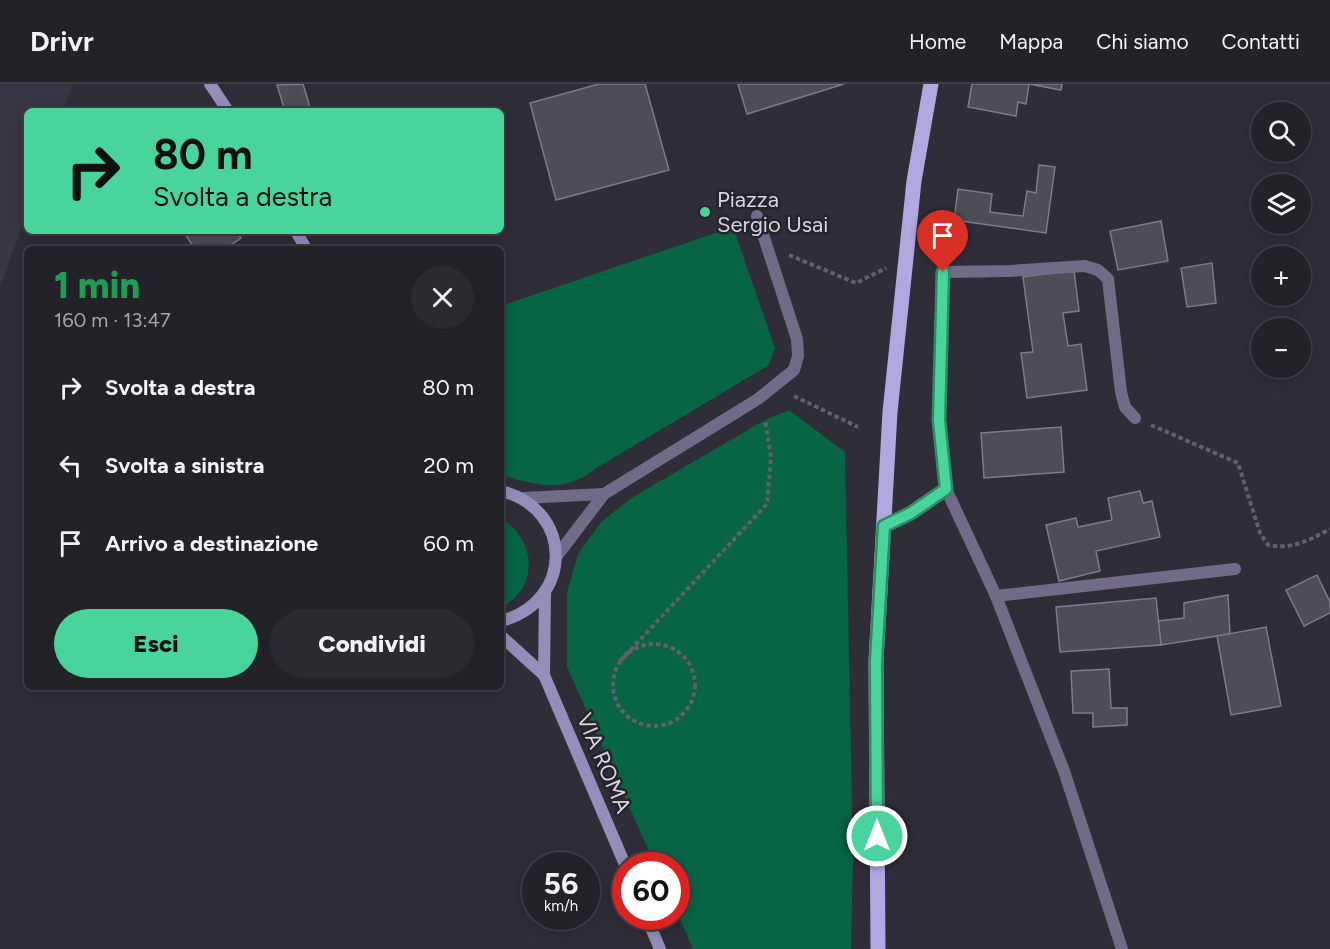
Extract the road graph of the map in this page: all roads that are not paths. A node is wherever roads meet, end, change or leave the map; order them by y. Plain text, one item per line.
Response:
1 (210, 84) edge
2 (931, 84) edge
3 (226, 108) edge
4 (757, 216) dead end
5 (1135, 418) road end
6 (946, 489) junction
7 (504, 491) edge
8 (604, 494) junction
9 (523, 498) junction
10 (884, 526) junction
11 (556, 557) junction
12 (1235, 569) dead end
13 (545, 592) junction
14 (996, 596) junction
15 (504, 620) edge
16 (504, 639) edge
17 (544, 675) junction
18 (620, 852) edge
19 (652, 930) edge
20 (660, 949) edge
21 (878, 949) edge
22 (1122, 949) edge

1 - 3 main road
2 - 10 main road
4 - 8 street
5 - 6 street
6 - 10 street
6 - 14 street
7 - 9 main road
8 - 9 street
8 - 11 street
9 - 11 main road
10 - 21 main road
11 - 13 main road
12 - 14 street
13 - 15 main road
13 - 17 main road, VIA ROMA
14 - 22 street
16 - 17 main road, VIA ROMA
17 - 18 main road, VIA ROMA
19 - 20 main road

